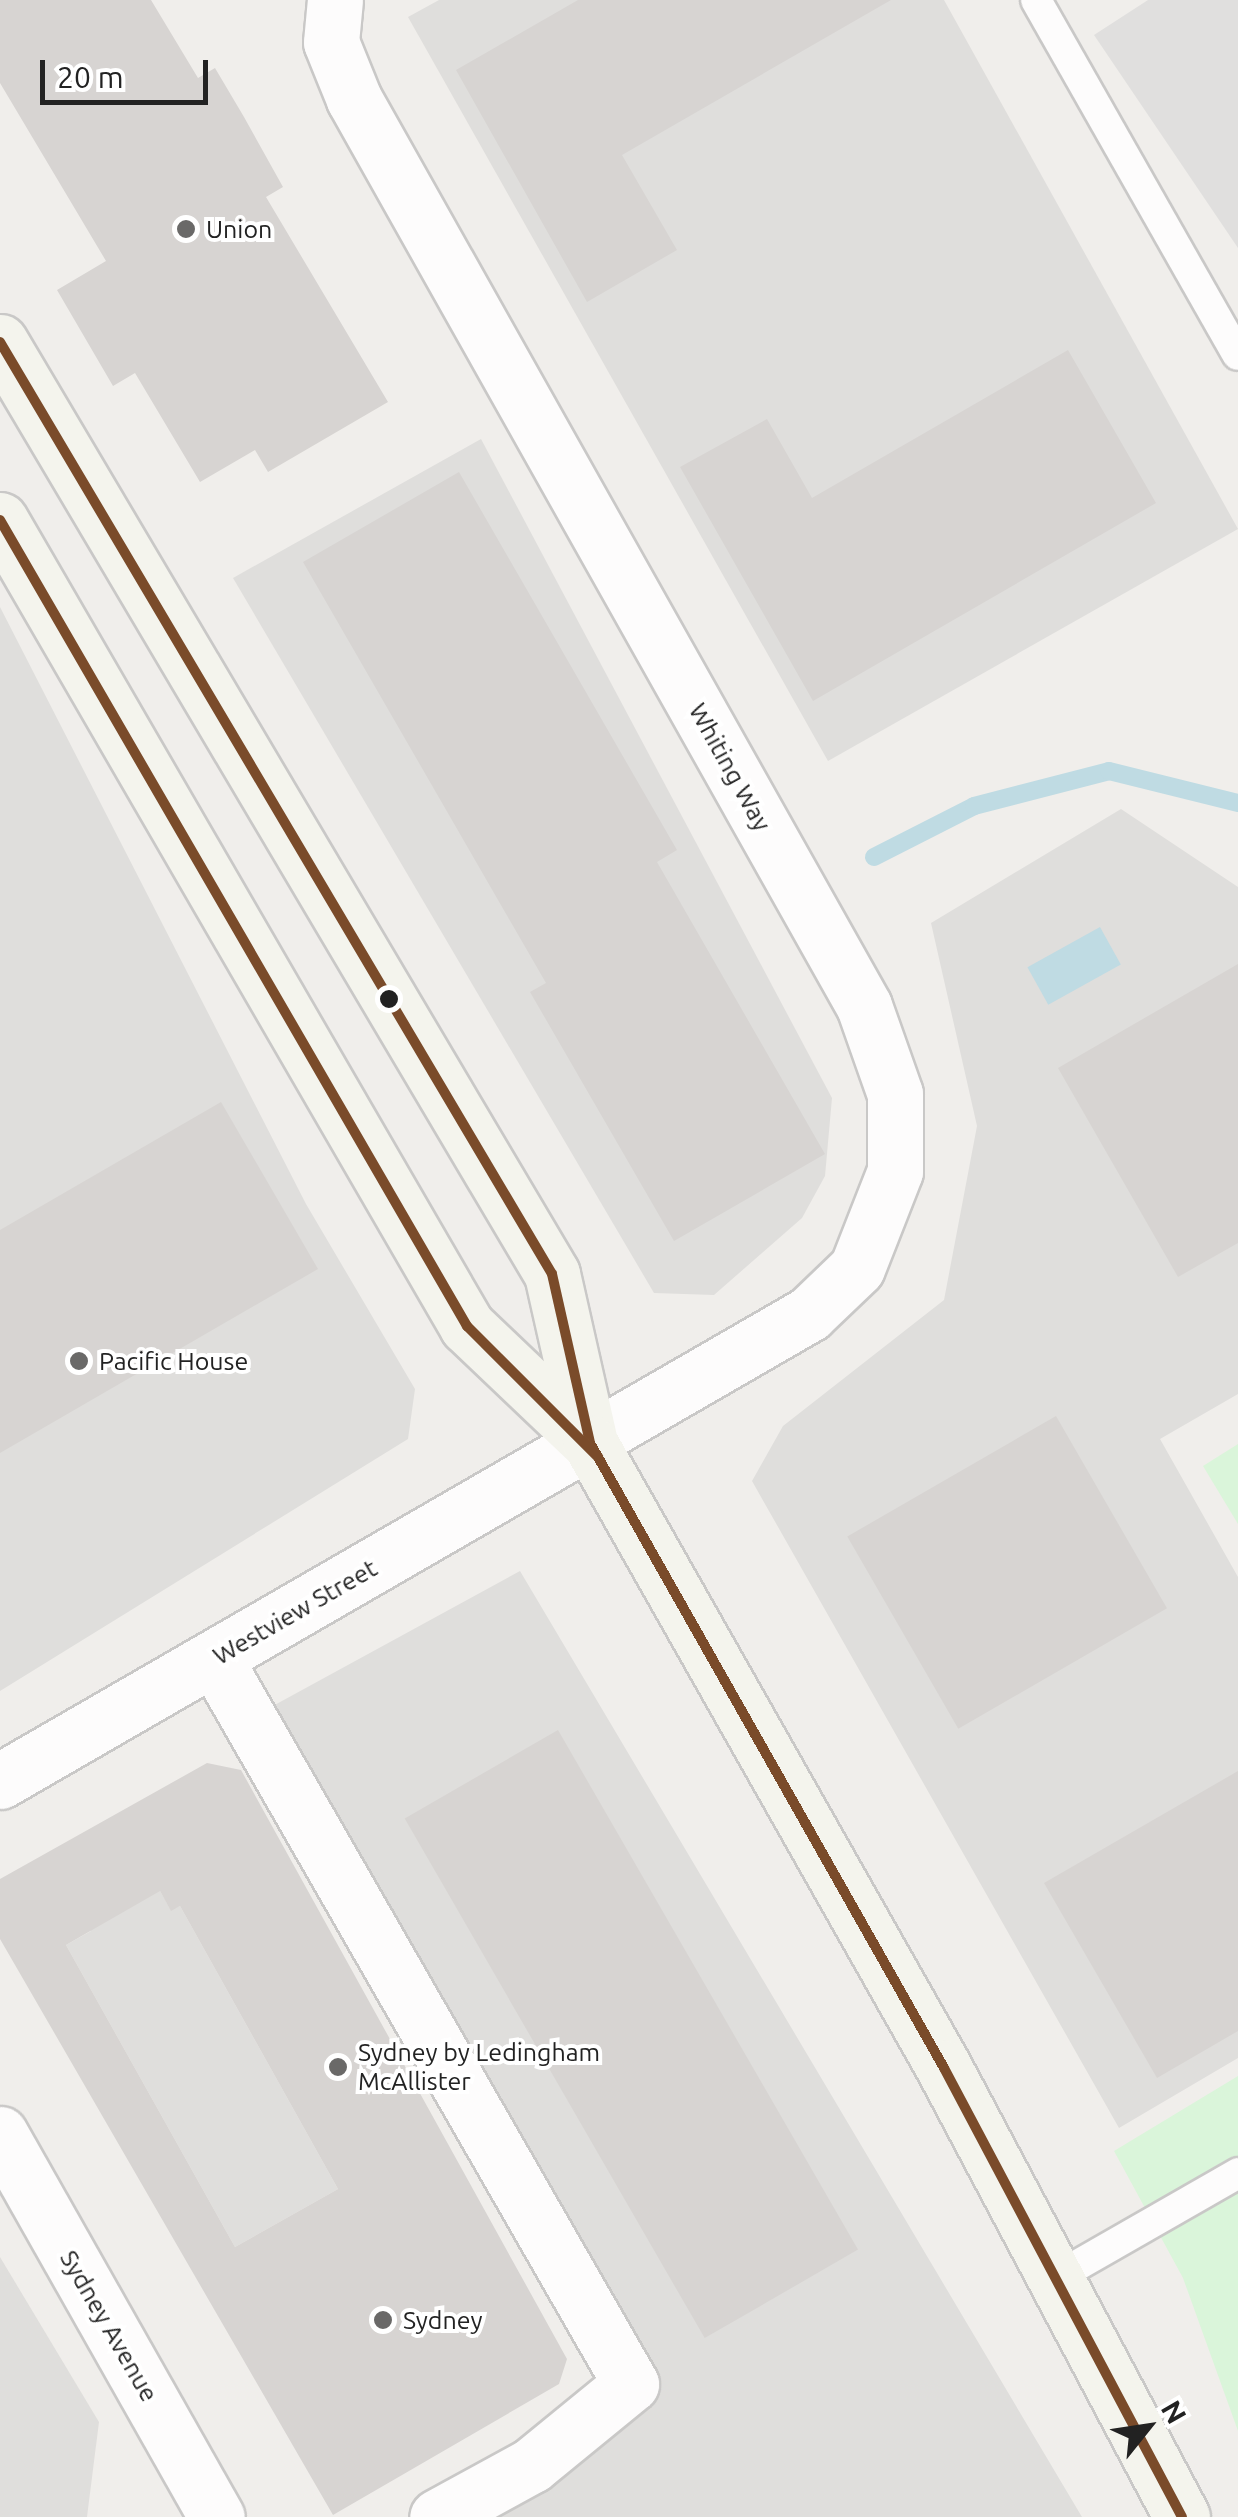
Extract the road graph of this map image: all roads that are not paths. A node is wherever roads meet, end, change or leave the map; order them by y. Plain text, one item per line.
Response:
1 (334, 0) edge
2 (1036, 0) edge
3 (0, 342) edge
4 (1238, 355) edge
5 (72, 470) junction
6 (0, 516) edge
7 (590, 1444) junction
8 (214, 1658) junction
9 (0, 1781) edge
10 (0, 2134) edge
11 (1238, 2172) edge
12 (1055, 2278) junction
13 (218, 2517) edge
14 (437, 2517) edge
15 (1182, 2517) edge

1 - 7 street, Whiting Way
2 - 4 lane
3 - 5 main road
5 - 6 main road
5 - 7 main road
6 - 7 main road
7 - 8 street, Westview Street
7 - 12 main road
8 - 9 street, Westview Street
8 - 14 street
10 - 13 street, Sydney Avenue
11 - 12 lane
12 - 15 main road

